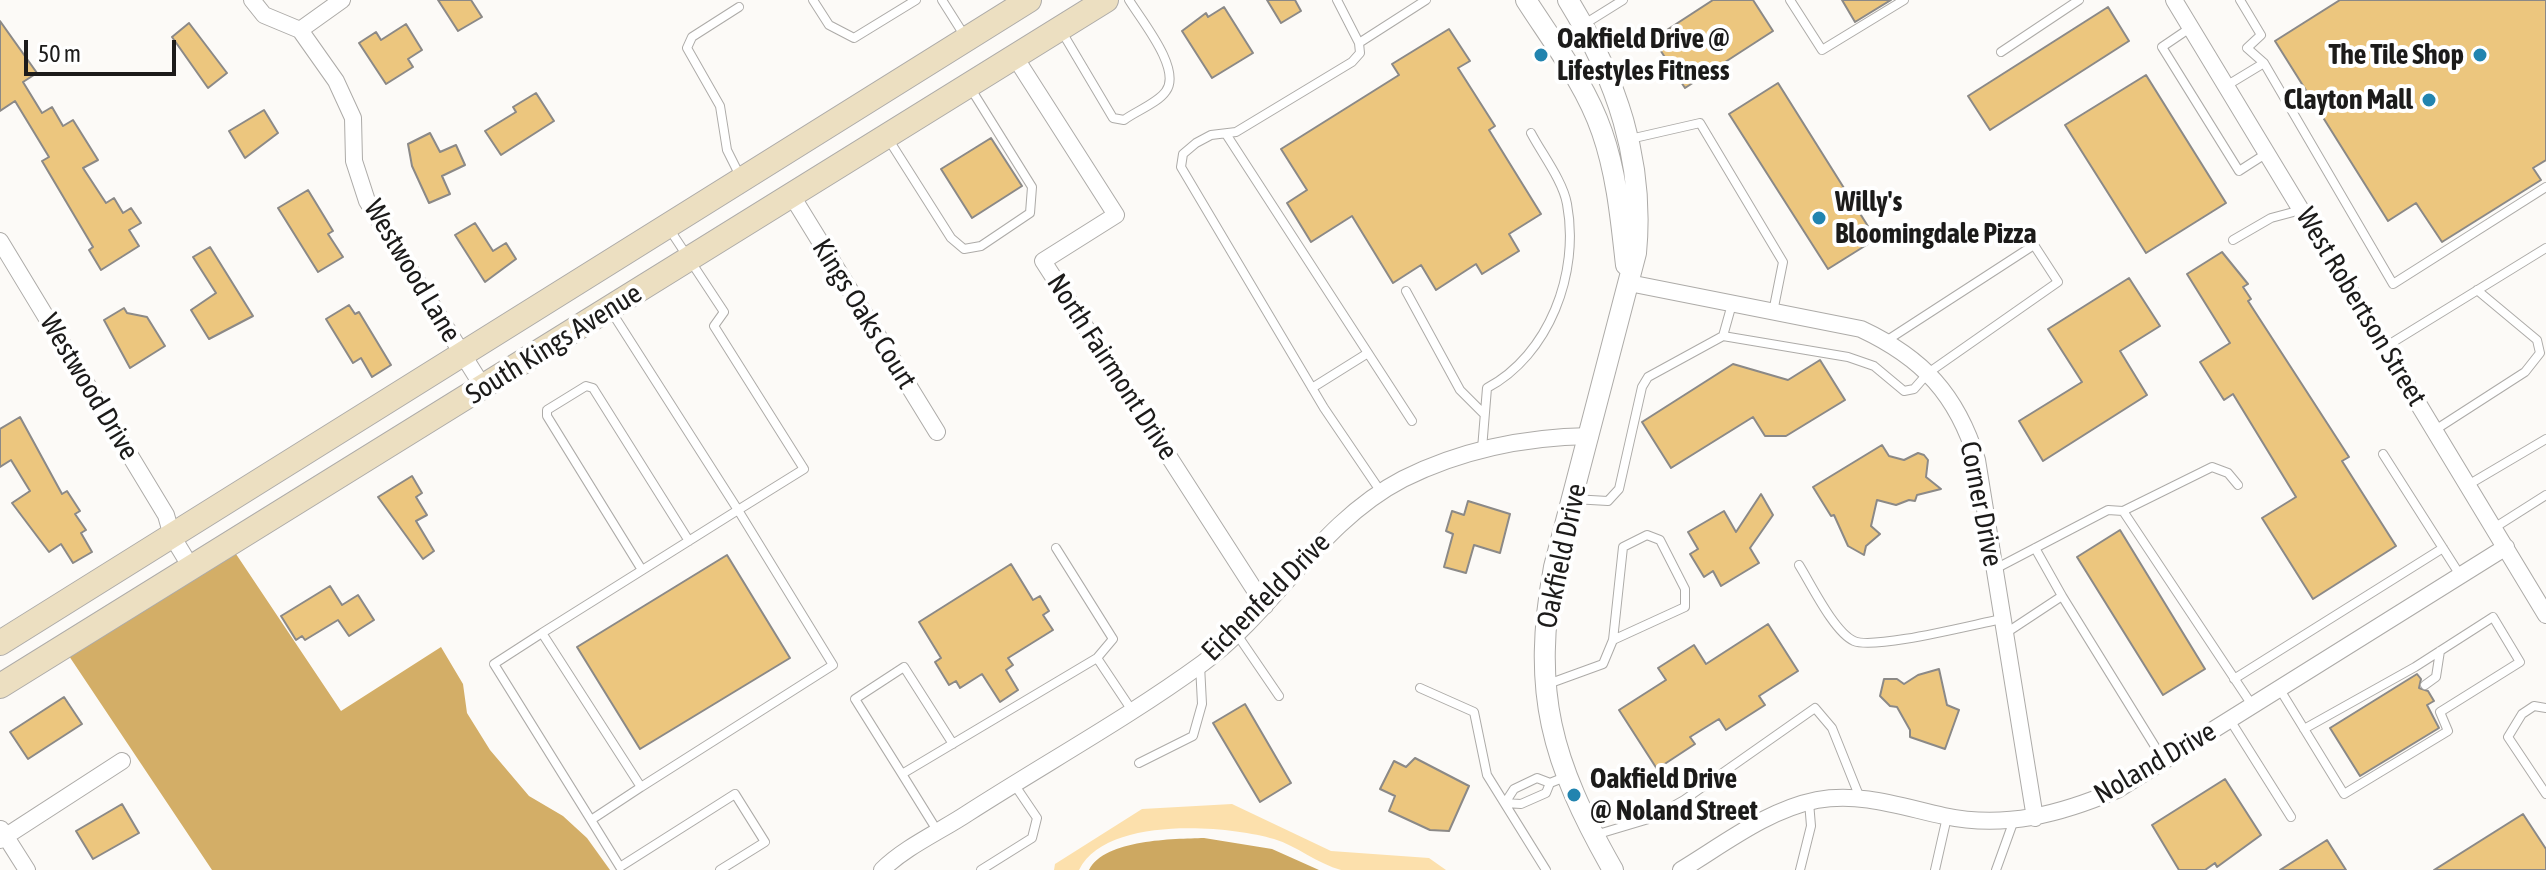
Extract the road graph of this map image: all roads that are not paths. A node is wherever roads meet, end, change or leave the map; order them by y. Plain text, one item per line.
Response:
1 (252, 0) edge
2 (342, 0) edge
3 (916, 0) edge
4 (942, 0) edge
5 (1029, 0) edge
6 (1068, 0) edge
7 (1106, 0) edge
8 (1129, 0) edge
9 (1337, 0) edge
10 (1426, 0) edge
11 (1526, 0) edge
12 (1568, 0) edge
13 (1623, 0) edge
14 (1790, 0) edge
15 (1904, 0) edge
16 (2079, 0) edge
17 (2174, 0) edge
18 (2240, 0) edge
19 (816, 1) edge
20 (739, 7) dead end
21 (1583, 25) junction
22 (2191, 27) junction
23 (1060, 28) junction
24 (300, 30) junction
25 (966, 39) junction
26 (1359, 43) junction
27 (2001, 52) dead end
28 (1015, 57) junction
29 (2264, 63) junction
30 (968, 85) junction
31 (2226, 86) junction
32 (1531, 133) dead end
33 (1226, 134) junction
34 (886, 137) junction
35 (1629, 139) junction
36 (2267, 153) junction
37 (742, 179) junction
38 (2546, 187) edge
39 (792, 196) junction
40 (2301, 210) junction
41 (667, 226) junction
42 (2233, 240) dead end
43 (0, 241) edge
44 (2546, 248) edge
45 (689, 259) junction
46 (1629, 283) junction
47 (2477, 290) junction
48 (1406, 291) dead end
49 (1732, 304) junction
50 (610, 309) junction
51 (1773, 312) junction
52 (1723, 336) junction
53 (1886, 341) junction
54 (2385, 347) junction
55 (1368, 353) junction
56 (462, 354) junction
57 (2543, 354) edge
58 (1928, 373) junction
59 (483, 387) junction
60 (1312, 388) junction
61 (1483, 413) junction
62 (1412, 421) dead end
63 (2435, 430) junction
64 (937, 432) dead end
65 (1590, 436) junction
66 (2546, 439) edge
67 (1482, 449) junction
68 (2383, 454) dead end
69 (2238, 485) dead end
70 (2468, 485) junction
71 (1381, 493) junction
72 (2546, 495) edge
73 (1572, 499) junction
74 (738, 510) junction
75 (2123, 511) junction
76 (2494, 528) junction
77 (172, 536) junction
78 (689, 541) junction
79 (2506, 547) junction
80 (1056, 548) dead end
81 (2035, 548) junction
82 (2443, 548) junction
83 (1799, 565) dead end
84 (192, 569) junction
85 (1995, 569) junction
86 (642, 570) junction
87 (2460, 575) junction
88 (2062, 596) junction
89 (1265, 606) junction
90 (2546, 615) edge
91 (2004, 626) junction
92 (542, 633) junction
93 (1236, 633) junction
94 (1613, 640) junction
95 (0, 643) edge
96 (2440, 651) junction
97 (1097, 658) junction
98 (1200, 664) junction
99 (2234, 679) junction
100 (2393, 679) junction
101 (2403, 682) dead end
102 (1545, 685) junction
103 (2425, 685) dead end
104 (0, 686) edge
105 (1420, 688) dead end
106 (2279, 688) junction
107 (1279, 696) dead end
108 (2252, 705) junction
109 (2546, 708) edge
110 (1131, 709) junction
111 (2230, 719) junction
112 (2304, 729) junction
113 (953, 744) junction
114 (122, 761) dead end
115 (2164, 761) junction
116 (1139, 763) dead end
117 (902, 774) junction
118 (1558, 780) junction
119 (1014, 784) junction
120 (641, 787) junction
121 (2546, 794) edge
122 (1860, 798) junction
123 (1809, 802) junction
124 (1505, 803) junction
125 (1947, 817) junction
126 (2291, 817) dead end
127 (2035, 818) junction
128 (2014, 819) junction
129 (591, 820) junction
130 (938, 832) junction
131 (2, 834) edge
132 (1594, 836) junction
133 (621, 868) edge
134 (27, 870) edge
135 (720, 870) edge
136 (882, 870) edge
137 (981, 870) edge
138 (1546, 870) edge
139 (1613, 870) edge
140 (1681, 870) edge
141 (1800, 870) edge
142 (1935, 870) edge
143 (1996, 870) edge

1 - 24 street
2 - 24 street
3 - 19 lane
4 - 25 lane
5 - 25 main road, South Kings Avenue
6 - 23 main road
7 - 23 main road, South Kings Avenue
8 - 23 lane
9 - 26 lane
10 - 26 lane
11 - 46 street, Oakfield Drive
12 - 21 street, Oakfield Drive
13 - 21 lane
14 - 15 lane
16 - 27 lane
17 - 22 street, West Robertson Street
18 - 29 lane
20 - 37 lane
21 - 35 street, Oakfield Drive
22 - 31 street, West Robertson Street
22 - 36 lane
23 - 28 main road, South Kings Avenue
24 - 56 street, Westwood Lane
25 - 37 main road, South Kings Avenue
26 - 33 lane
28 - 30 main road, South Kings Avenue
28 - 89 street, North Fairmont Drive
29 - 31 lane
29 - 38 lane
30 - 34 main road, South Kings Avenue
30 - 34 lane
31 - 36 street, West Robertson Street
32 - 61 lane
33 - 55 lane
33 - 60 lane
34 - 39 main road, South Kings Avenue
35 - 46 street, Oakfield Drive
35 - 51 lane
36 - 40 street, West Robertson Street
37 - 41 main road, South Kings Avenue
39 - 45 main road, South Kings Avenue
39 - 64 street, Kings Oaks Court
40 - 42 lane
40 - 54 street, West Robertson Street
41 - 45 lane
41 - 56 main road, South Kings Avenue
43 - 77 street, Westwood Drive
44 - 47 lane
45 - 50 main road, South Kings Avenue
45 - 74 lane
46 - 49 street, Corner Drive
46 - 65 street, Oakfield Drive
47 - 54 lane
47 - 57 lane
48 - 61 lane
49 - 51 street, Corner Drive
49 - 52 lane
50 - 59 main road, South Kings Avenue
50 - 74 lane
51 - 53 street, Corner Drive
52 - 58 lane
52 - 73 lane
53 - 58 street, Corner Drive
53 - 58 lane
54 - 63 street, West Robertson Street
55 - 60 lane
55 - 62 lane
56 - 59 street, Westwood Lane
56 - 77 main road, South Kings Avenue
57 - 63 lane
58 - 85 street, Corner Drive
59 - 84 main road, South Kings Avenue
60 - 71 lane
61 - 67 lane
63 - 70 street, West Robertson Street
65 - 67 street, Eichenfeld Drive
65 - 73 street, Oakfield Drive
66 - 70 lane
67 - 71 street, Eichenfeld Drive
68 - 82 lane
69 - 75 lane
70 - 76 street, West Robertson Street
71 - 89 street, Eichenfeld Drive
72 - 76 lane
73 - 102 street, Oakfield Drive
74 - 78 lane
74 - 120 lane
75 - 81 lane
75 - 99 lane
76 - 79 street, West Robertson Street
77 - 84 street, Westwood Drive
77 - 95 main road, South Kings Avenue
78 - 86 lane
78 - 86 lane
79 - 87 street, Noland Drive
79 - 90 street, West Robertson Street
80 - 97 lane
81 - 85 lane
81 - 88 lane
82 - 87 lane
82 - 99 lane
83 - 91 lane
84 - 104 main road, South Kings Avenue
85 - 91 street, Corner Drive
86 - 92 lane
87 - 106 street, Noland Drive
88 - 91 lane
88 - 115 lane
89 - 93 street, Eichenfeld Drive
91 - 127 street, Corner Drive
92 - 120 lane
92 - 129 lane
93 - 98 street, Eichenfeld Drive
93 - 107 lane
94 - 94 lane
94 - 102 lane
96 - 100 lane
96 - 103 lane
96 - 112 lane
97 - 110 lane
97 - 113 lane
98 - 110 street, Eichenfeld Drive
98 - 116 lane
99 - 108 lane
100 - 101 lane
100 - 112 lane
102 - 118 street, Oakfield Drive
105 - 124 lane
106 - 108 street, Noland Drive
106 - 112 lane
108 - 111 street, Noland Drive
109 - 121 lane
110 - 119 street, Eichenfeld Drive
111 - 115 street, Noland Drive
111 - 126 lane
113 - 117 lane
113 - 117 lane
114 - 131 street
115 - 127 street, Noland Drive
117 - 130 lane
118 - 124 lane
118 - 124 lane
118 - 132 street, Oakfield Drive
119 - 130 street, Eichenfeld Drive
119 - 137 lane
120 - 129 lane
122 - 123 street, Noland Drive
122 - 125 street, Noland Drive
122 - 132 lane
123 - 140 street, Noland Drive
123 - 141 lane
124 - 138 lane
125 - 128 street, Noland Drive
125 - 142 lane
127 - 128 street, Noland Drive
128 - 143 lane
129 - 133 lane
130 - 136 street, Eichenfeld Drive
131 - 134 street
132 - 139 street, Oakfield Drive
133 - 135 lane

